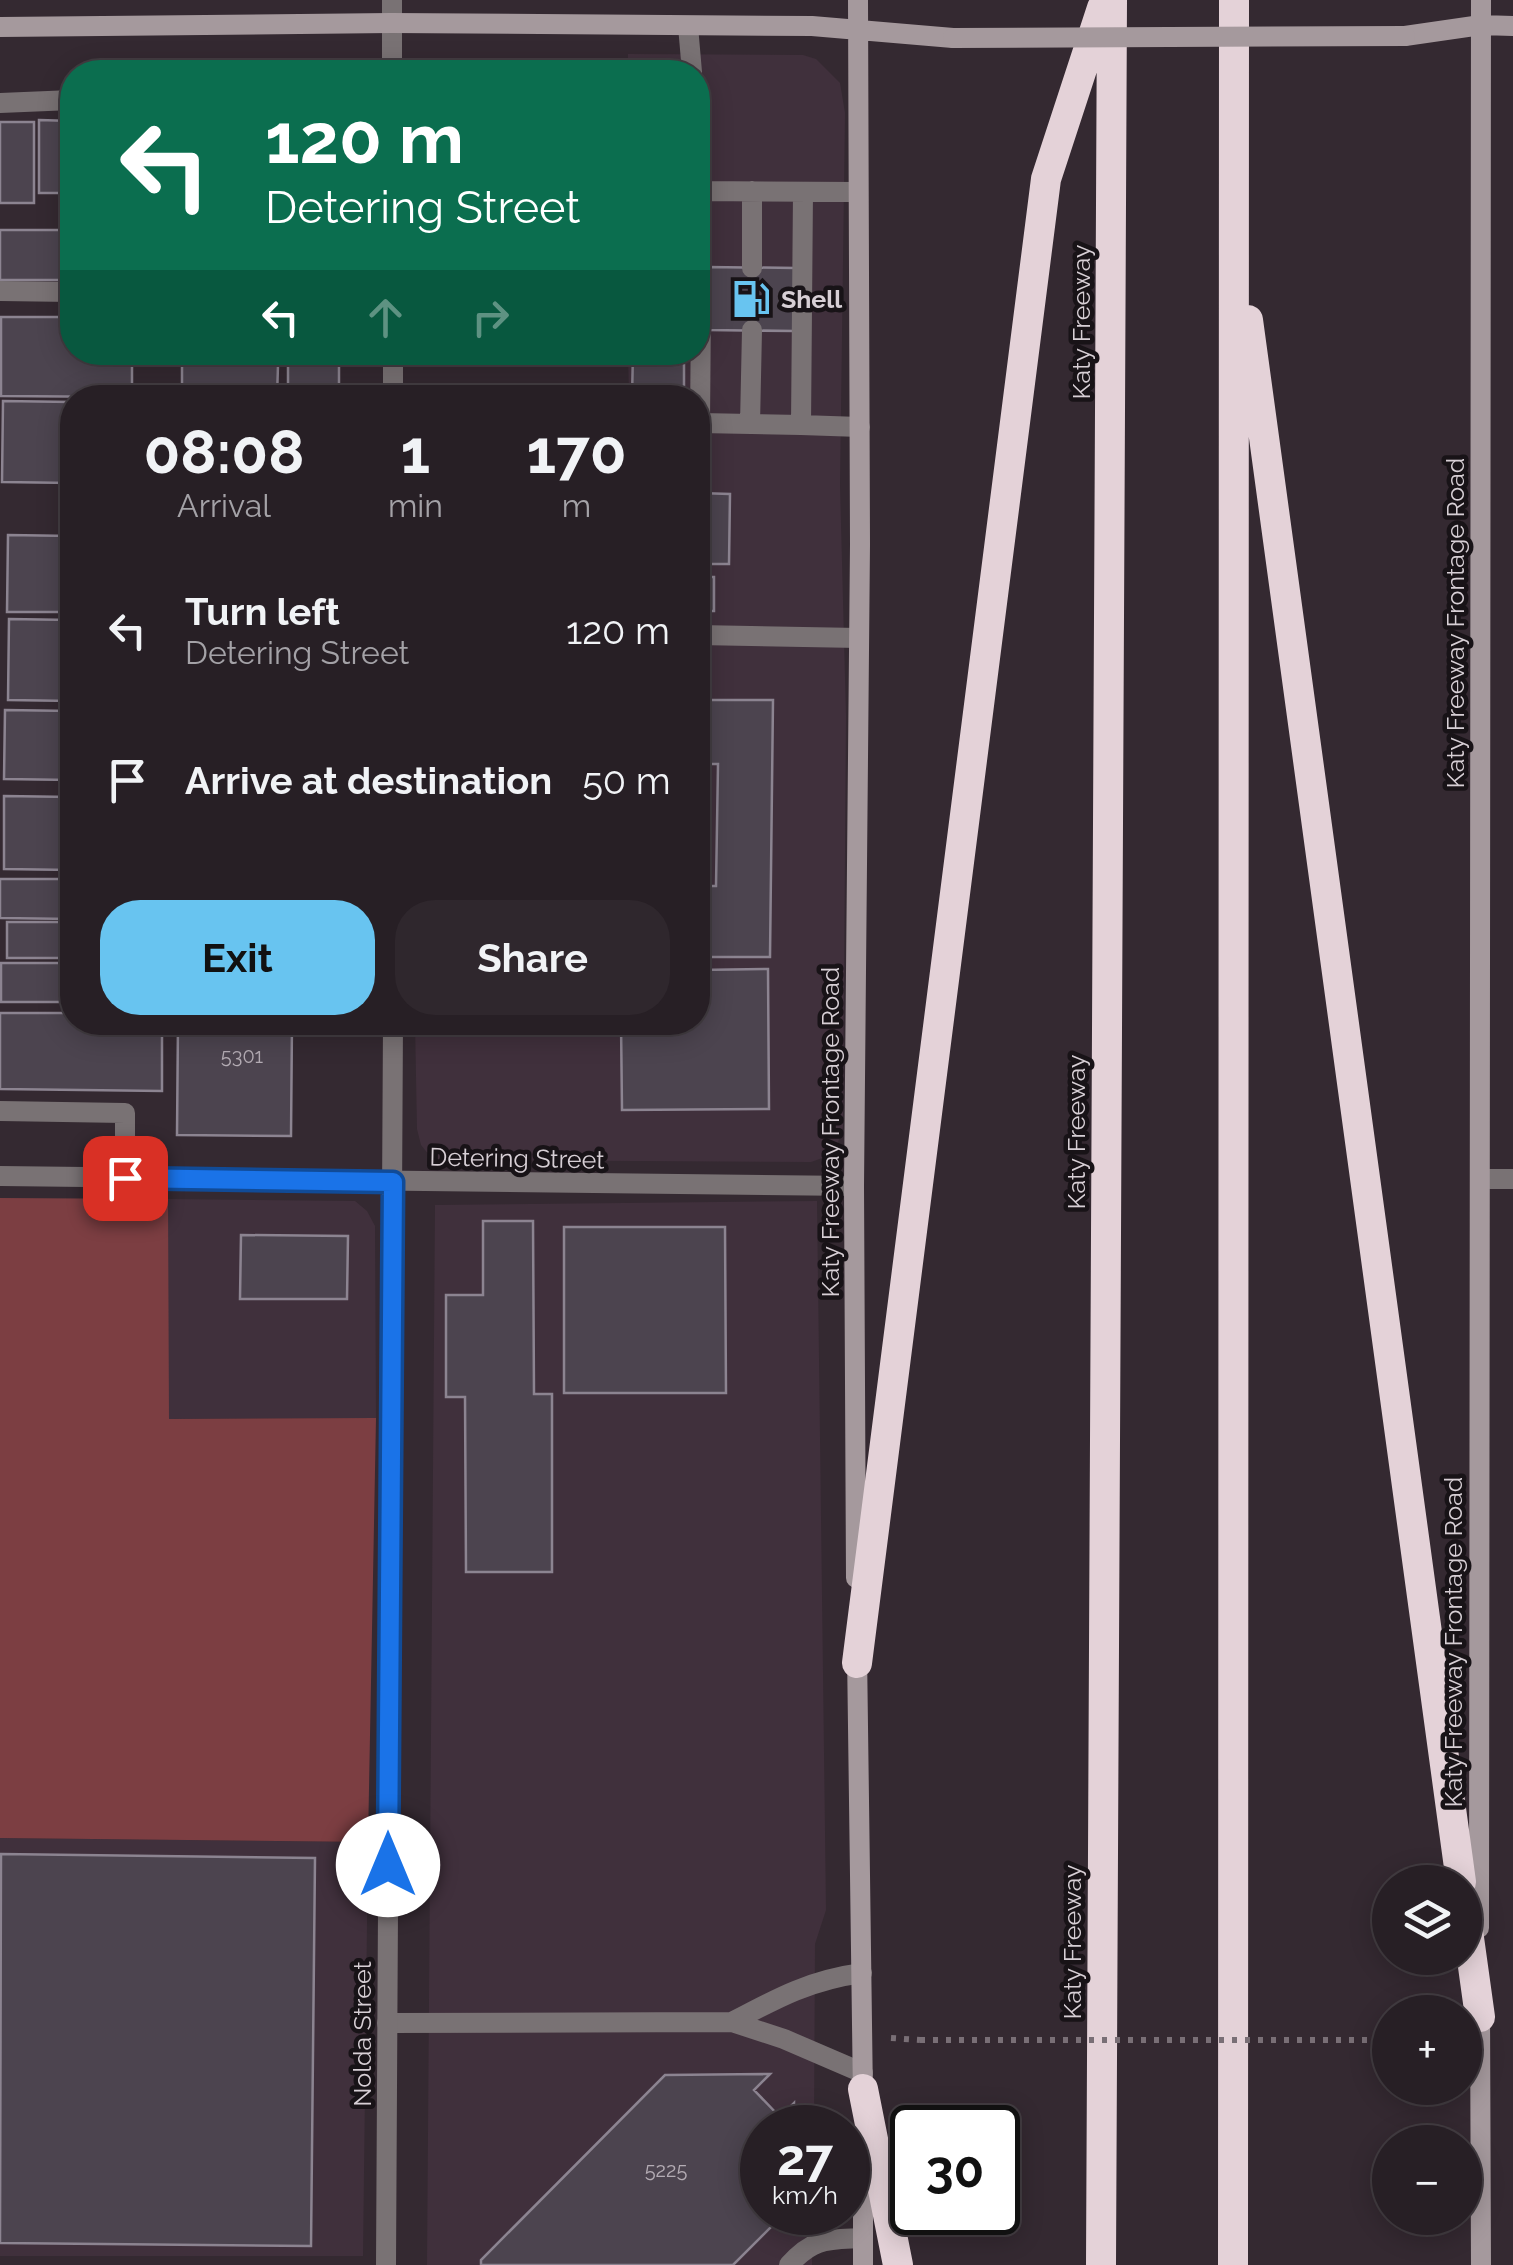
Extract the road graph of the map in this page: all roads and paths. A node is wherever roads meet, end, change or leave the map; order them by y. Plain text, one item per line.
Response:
1 (392, 0) edge
2 (858, 0) edge
3 (1104, 0) edge
4 (1112, 0) edge
5 (1234, 0) edge
6 (1481, 0) edge
7 (391, 23) junction
8 (1480, 25) junction
9 (688, 26) junction
10 (1513, 26) edge
11 (0, 27) edge
12 (857, 27) junction
13 (392, 60) edge
14 (691, 60) edge
15 (60, 100) edge
16 (0, 103) edge
17 (710, 191) edge
18 (752, 191) junction
19 (803, 192) junction
20 (858, 192) junction
21 (1232, 205) junction
22 (752, 268) dead end
23 (0, 291) edge
24 (60, 292) edge
25 (752, 330) dead end
26 (710, 423) edge
27 (750, 424) junction
28 (801, 425) junction
29 (860, 427) junction
30 (710, 635) edge
31 (859, 638) junction
32 (393, 1035) edge
33 (0, 1112) edge
34 (0, 1176) edge
35 (125, 1178) junction
36 (1480, 1179) junction
37 (1513, 1179) edge
38 (393, 1182) junction
39 (854, 1186) junction
40 (857, 1663) junction
41 (1460, 1865) edge
42 (862, 1973) junction
43 (1480, 1995) edge
44 (732, 2022) junction
45 (387, 2023) junction
46 (920, 2040) dead end
47 (1372, 2040) edge
48 (863, 2081) junction
49 (1480, 2105) edge
50 (863, 2238) junction
51 (386, 2265) edge
52 (789, 2265) edge
53 (863, 2265) edge
54 (898, 2265) edge
55 (1101, 2265) edge
56 (1233, 2265) edge
57 (1481, 2265) edge

1 - 7 street
2 - 12 main road, Katy Freeway Frontage Road
3 - 40 highway
4 - 55 highway, Katy Freeway
5 - 21 highway
6 - 8 main road, Katy Freeway Frontage Road
7 - 9 main road
7 - 11 main road
7 - 13 street
8 - 10 main road
8 - 12 main road, bridge
8 - 36 main road, Katy Freeway Frontage Road
9 - 12 main road
9 - 14 street
12 - 20 main road, Katy Freeway Frontage Road
15 - 16 street
17 - 18 street
18 - 19 street
18 - 22 street
19 - 20 street
19 - 28 street
20 - 29 main road, Katy Freeway Frontage Road
21 - 41 highway
21 - 56 highway
23 - 24 street
25 - 27 street
26 - 27 street
27 - 28 street
28 - 29 street
29 - 31 main road, Katy Freeway Frontage Road
30 - 31 street
31 - 39 main road, Katy Freeway Frontage Road
32 - 38 street, Nolda Street
33 - 35 street
34 - 35 street, Detering Street
35 - 38 street, Detering Street
36 - 37 street
36 - 43 main road, Katy Freeway Frontage Road
38 - 39 street, Detering Street
38 - 45 street, Nolda Street
39 - 40 main road, Katy Freeway Frontage Road
40 - 42 main road, Katy Freeway Frontage Road
42 - 44 street
42 - 48 main road, Katy Freeway Frontage Road
44 - 45 street
44 - 48 street
45 - 51 street, Nolda Street
46 - 47 path, bridge
48 - 50 main road, Katy Freeway Frontage Road
48 - 54 highway
49 - 57 main road, Katy Freeway Frontage Road
50 - 52 street
50 - 53 main road, Katy Freeway Frontage Road

